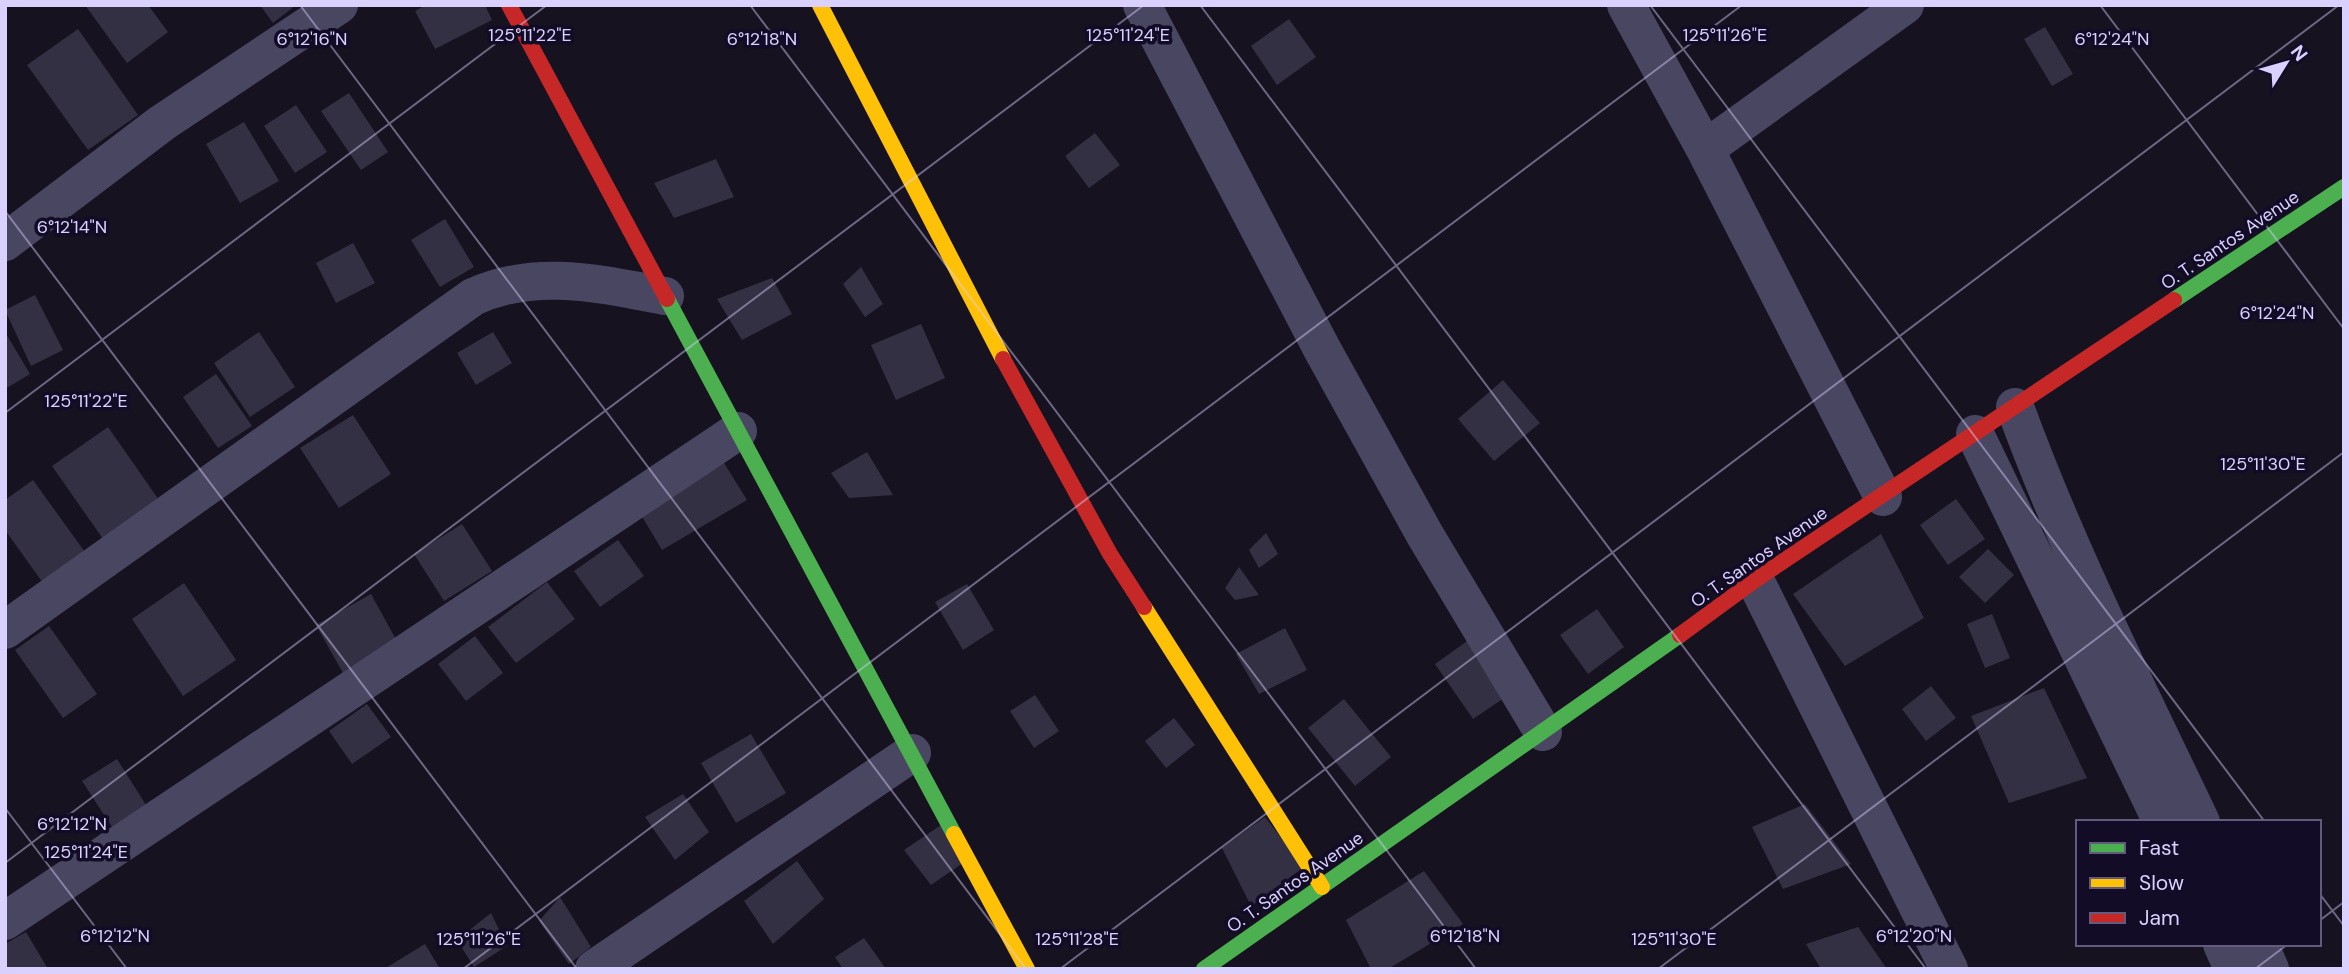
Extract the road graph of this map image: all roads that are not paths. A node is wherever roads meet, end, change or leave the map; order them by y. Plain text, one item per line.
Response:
1 (339, 5) edge
2 (509, 5) edge
3 (820, 5) edge
4 (1142, 5) edge
5 (1626, 5) edge
6 (1905, 5) edge
7 (1704, 149) junction
8 (2344, 187) edge
9 (5, 242) edge
10 (665, 296) junction
11 (2015, 407) junction
12 (738, 431) junction
13 (1975, 434) junction
14 (1883, 497) junction
15 (1755, 580) junction
16 (5, 630) edge
17 (1543, 732) junction
18 (912, 753) junction
19 (2161, 820) edge
20 (2200, 820) edge
21 (1322, 887) junction
22 (5, 921) edge
23 (2223, 946) edge
24 (2260, 946) edge
25 (594, 969) edge
26 (1027, 969) edge
27 (1204, 969) edge
28 (1949, 969) edge
29 (2233, 969) edge
30 (2270, 969) edge

1 - 9 street
2 - 10 street
3 - 21 street
4 - 17 street
5 - 7 street
6 - 7 street
7 - 14 street
8 - 11 street, O. T. Santos Avenue
10 - 12 street
10 - 16 street
11 - 13 street, O. T. Santos Avenue
11 - 20 street
12 - 18 street
12 - 22 street
13 - 14 street, O. T. Santos Avenue
13 - 19 street
14 - 15 street, O. T. Santos Avenue
15 - 17 street, O. T. Santos Avenue
15 - 28 street
17 - 21 street, O. T. Santos Avenue
18 - 25 street
18 - 26 street
21 - 27 street, O. T. Santos Avenue
23 - 29 street
24 - 30 street

